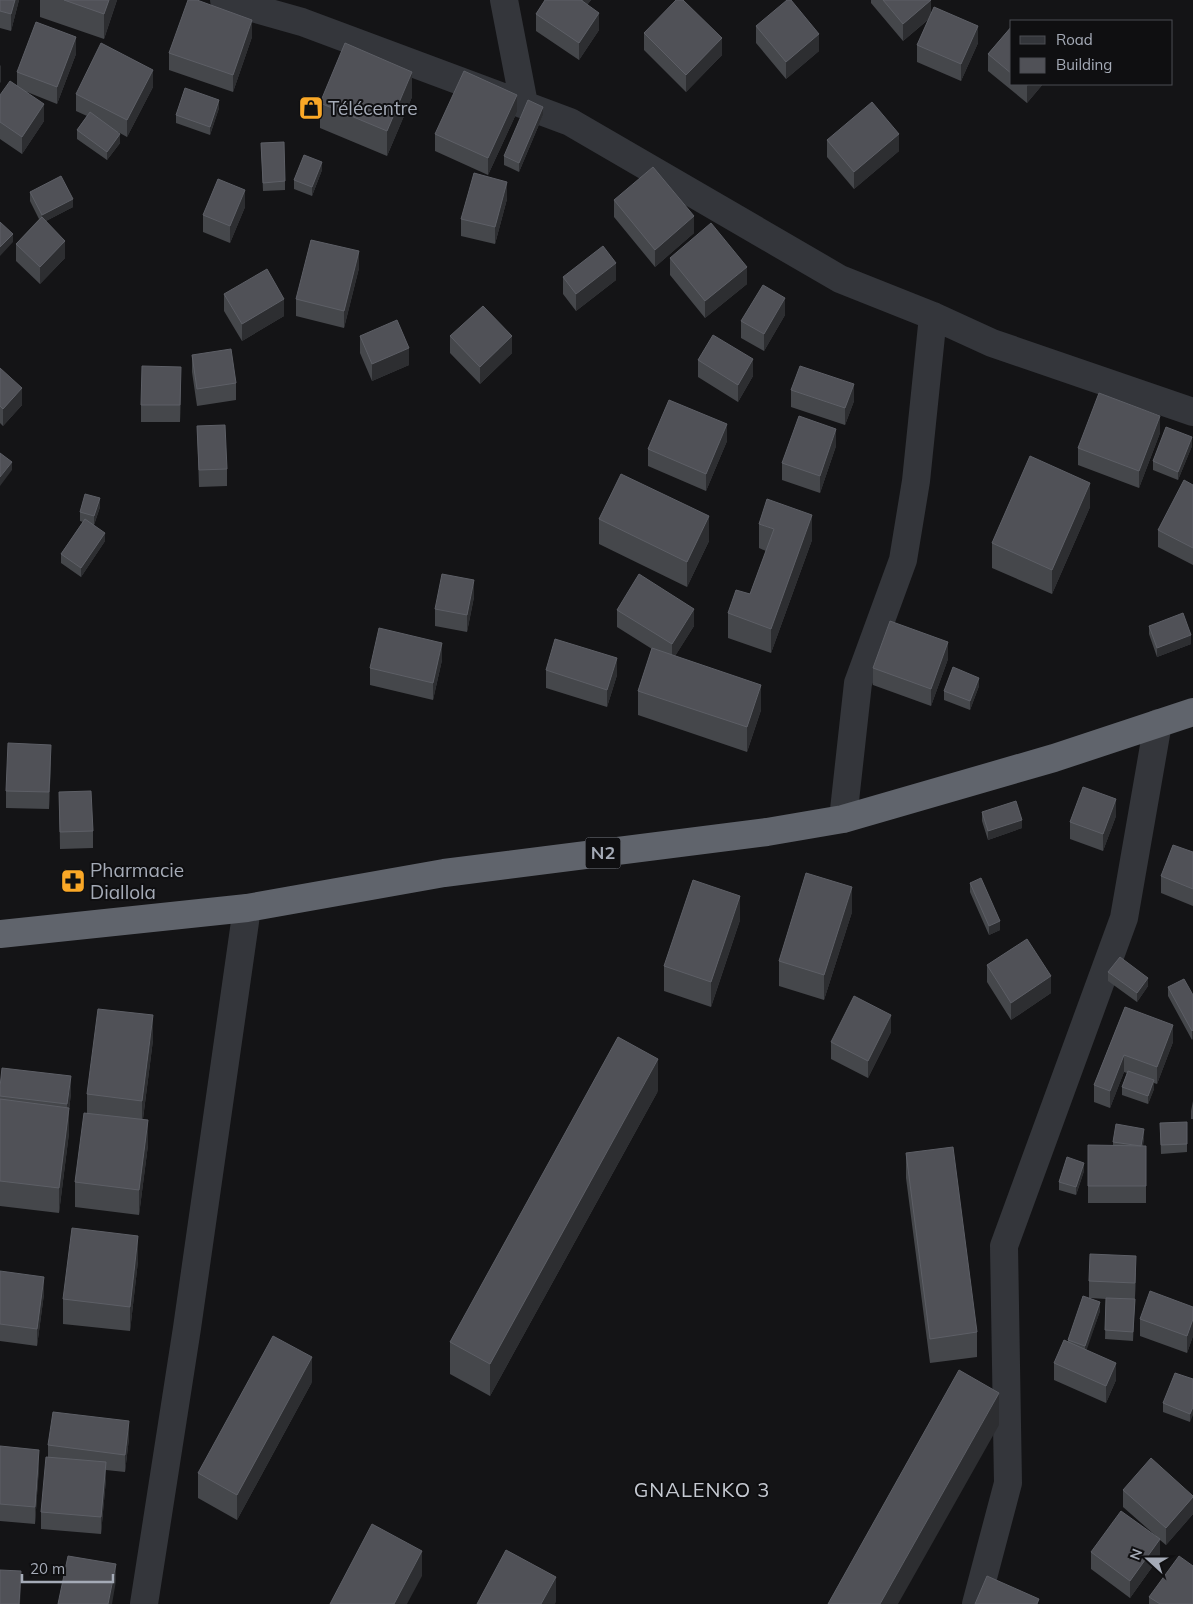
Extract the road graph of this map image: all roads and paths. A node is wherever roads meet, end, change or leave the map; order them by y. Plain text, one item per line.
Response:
1 (224, 0) edge
2 (288, 0) edge
3 (504, 0) edge
4 (302, 22) junction
5 (524, 104) junction
6 (933, 316) junction
7 (1193, 412) edge
8 (1193, 712) edge
9 (1158, 724) junction
10 (843, 819) junction
11 (247, 908) junction
12 (0, 934) edge
13 (144, 1604) edge
14 (976, 1604) edge

1 - 4 street
2 - 4 street
3 - 5 street
4 - 5 street
5 - 6 street
6 - 7 street
6 - 10 street
8 - 9 highway, N2
9 - 10 highway, N2
9 - 14 street
10 - 11 highway, N2
11 - 12 highway, N2
11 - 13 street

